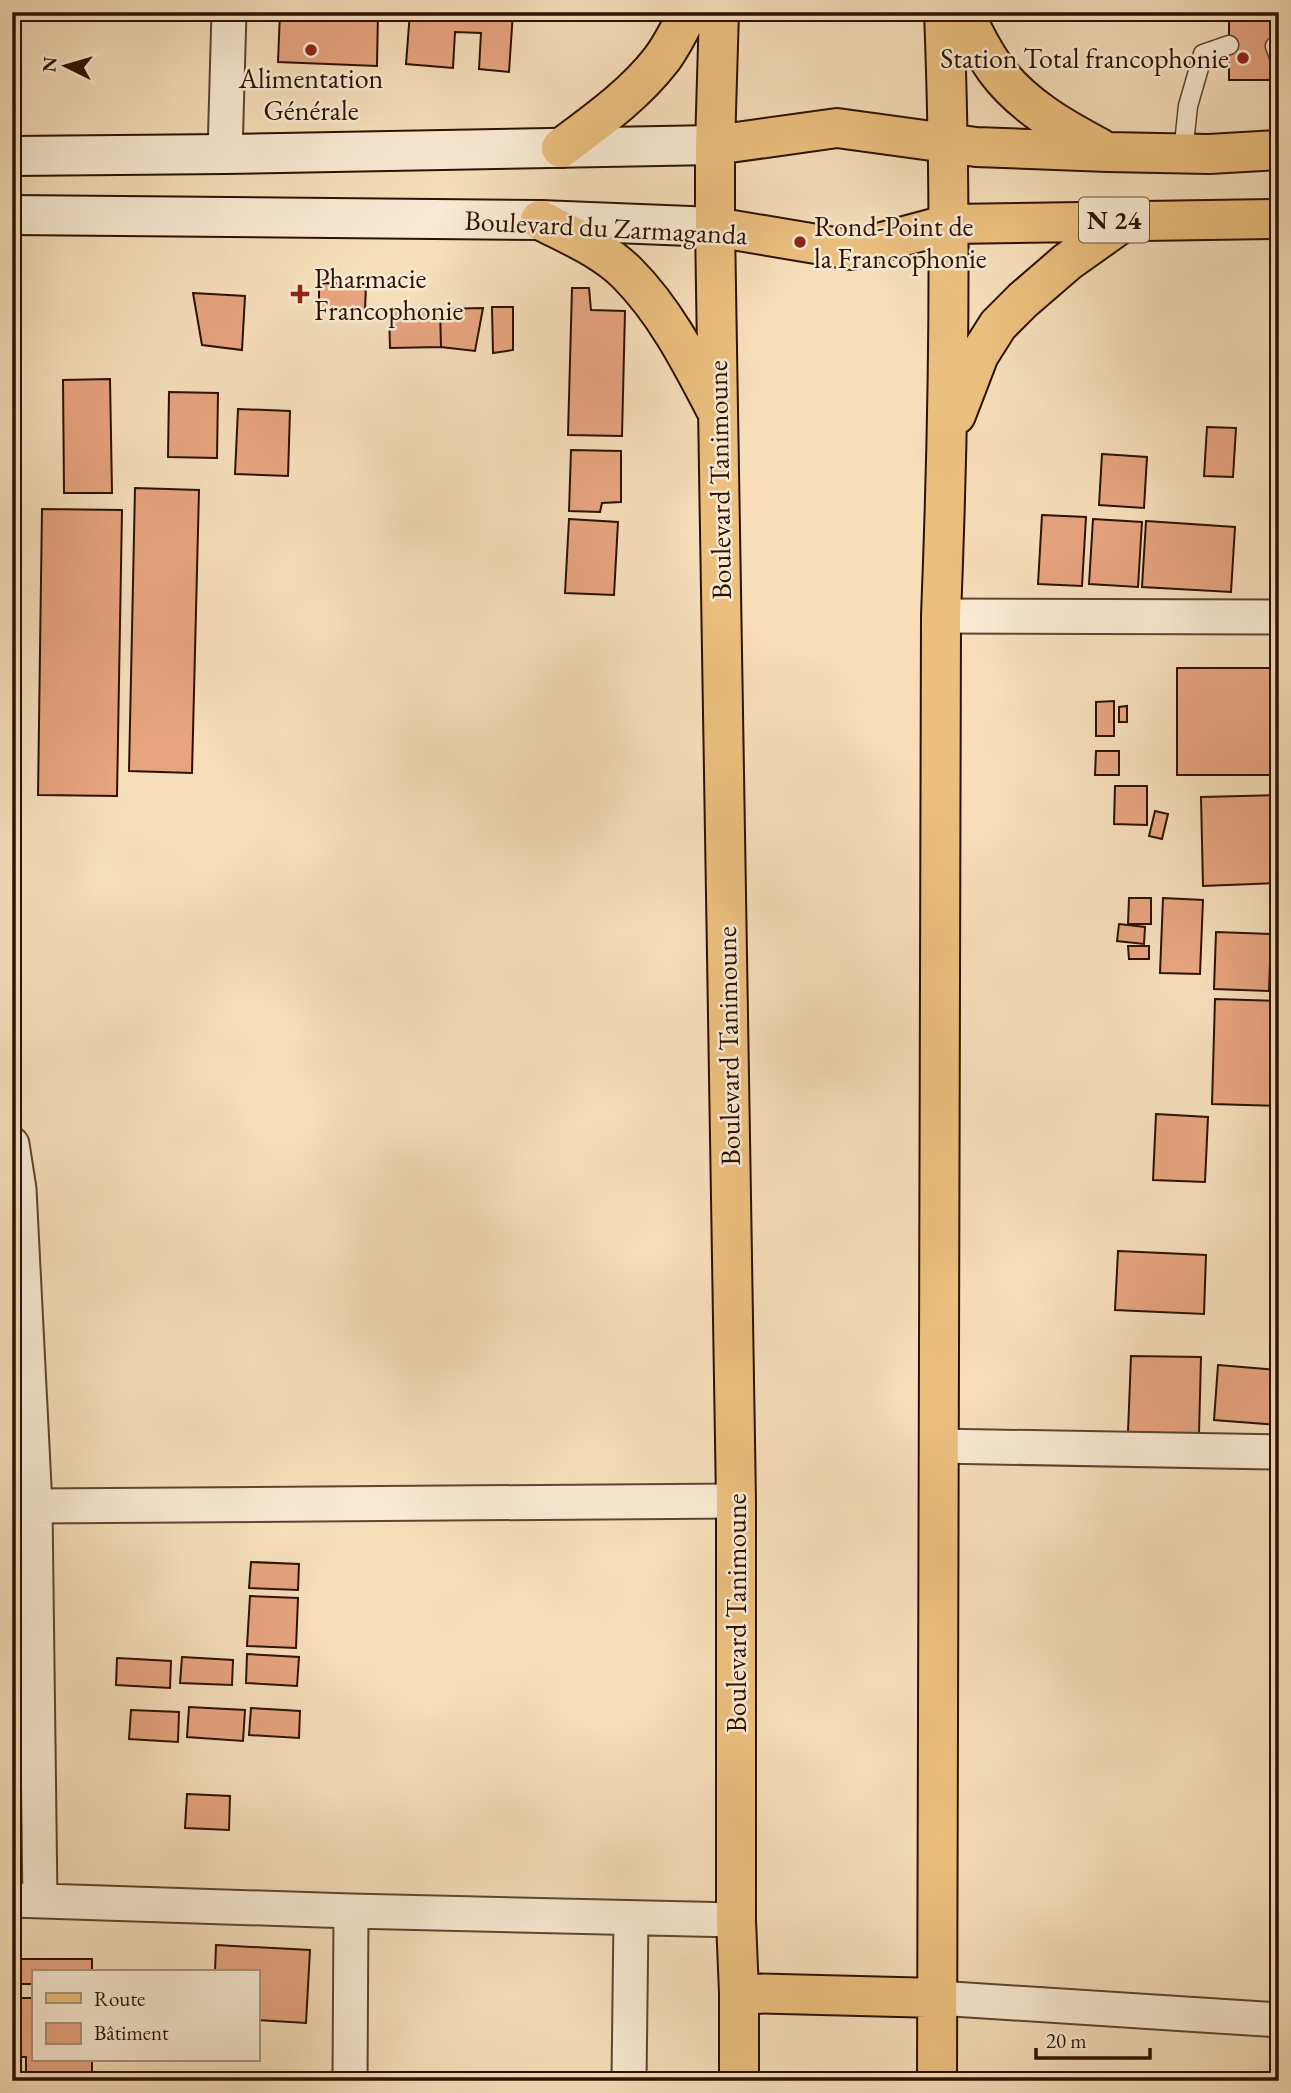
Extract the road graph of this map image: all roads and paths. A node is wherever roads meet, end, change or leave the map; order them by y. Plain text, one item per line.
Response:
1 (229, 12) edge
2 (689, 12) edge
3 (719, 12) edge
4 (944, 12) edge
5 (964, 12) edge
6 (1229, 45) dead end
7 (715, 145) junction
8 (949, 145) junction
9 (561, 148) junction
10 (1279, 150) edge
11 (1108, 152) junction
12 (1183, 153) junction
13 (225, 154) junction
14 (12, 156) edge
15 (12, 215) edge
16 (1279, 219) edge
17 (540, 220) junction
18 (1126, 220) junction
19 (949, 224) junction
20 (715, 227) junction
21 (718, 414) junction
22 (948, 437) junction
23 (941, 616) junction
24 (1279, 617) edge
25 (12, 1144) edge
26 (938, 1446) junction
27 (1279, 1452) edge
28 (736, 1501) junction
29 (35, 1506) junction
30 (26, 1900) edge
31 (351, 1911) junction
32 (631, 1918) junction
33 (736, 1920) junction
34 (739, 1993) junction
35 (937, 1998) junction
36 (1279, 2020) edge
37 (350, 2081) edge
38 (629, 2081) edge
39 (739, 2081) edge
40 (937, 2081) edge

1 - 13 street
2 - 9 main road
3 - 7 main road, Boulevard Tanimoune
4 - 8 main road
5 - 11 main road
6 - 12 lane
7 - 8 main road
7 - 9 main road
7 - 20 main road, Boulevard Tanimoune
8 - 11 main road
8 - 19 main road
9 - 13 main road
10 - 12 main road
11 - 12 main road
13 - 14 main road
15 - 17 main road, Boulevard du Zarmaganda / N 24
16 - 18 main road, Boulevard du Zarmaganda / N 24
17 - 20 main road, Boulevard du Zarmaganda / N 24
17 - 21 main road
18 - 19 main road, Boulevard du Zarmaganda / N 24
18 - 22 main road
19 - 20 main road, Boulevard du Zarmaganda / N 24
19 - 22 main road
20 - 21 main road, Boulevard Tanimoune
21 - 28 main road, Boulevard Tanimoune
22 - 23 main road
23 - 24 street
23 - 26 main road
25 - 29 street
26 - 27 street
26 - 35 main road
28 - 29 street
28 - 33 main road, Boulevard Tanimoune
29 - 30 street
30 - 31 street
31 - 32 street
31 - 37 street
32 - 33 street
32 - 38 street
33 - 34 main road, Boulevard Tanimoune
34 - 35 main road
34 - 39 main road, Boulevard Tanimoune
35 - 36 street
35 - 40 main road

